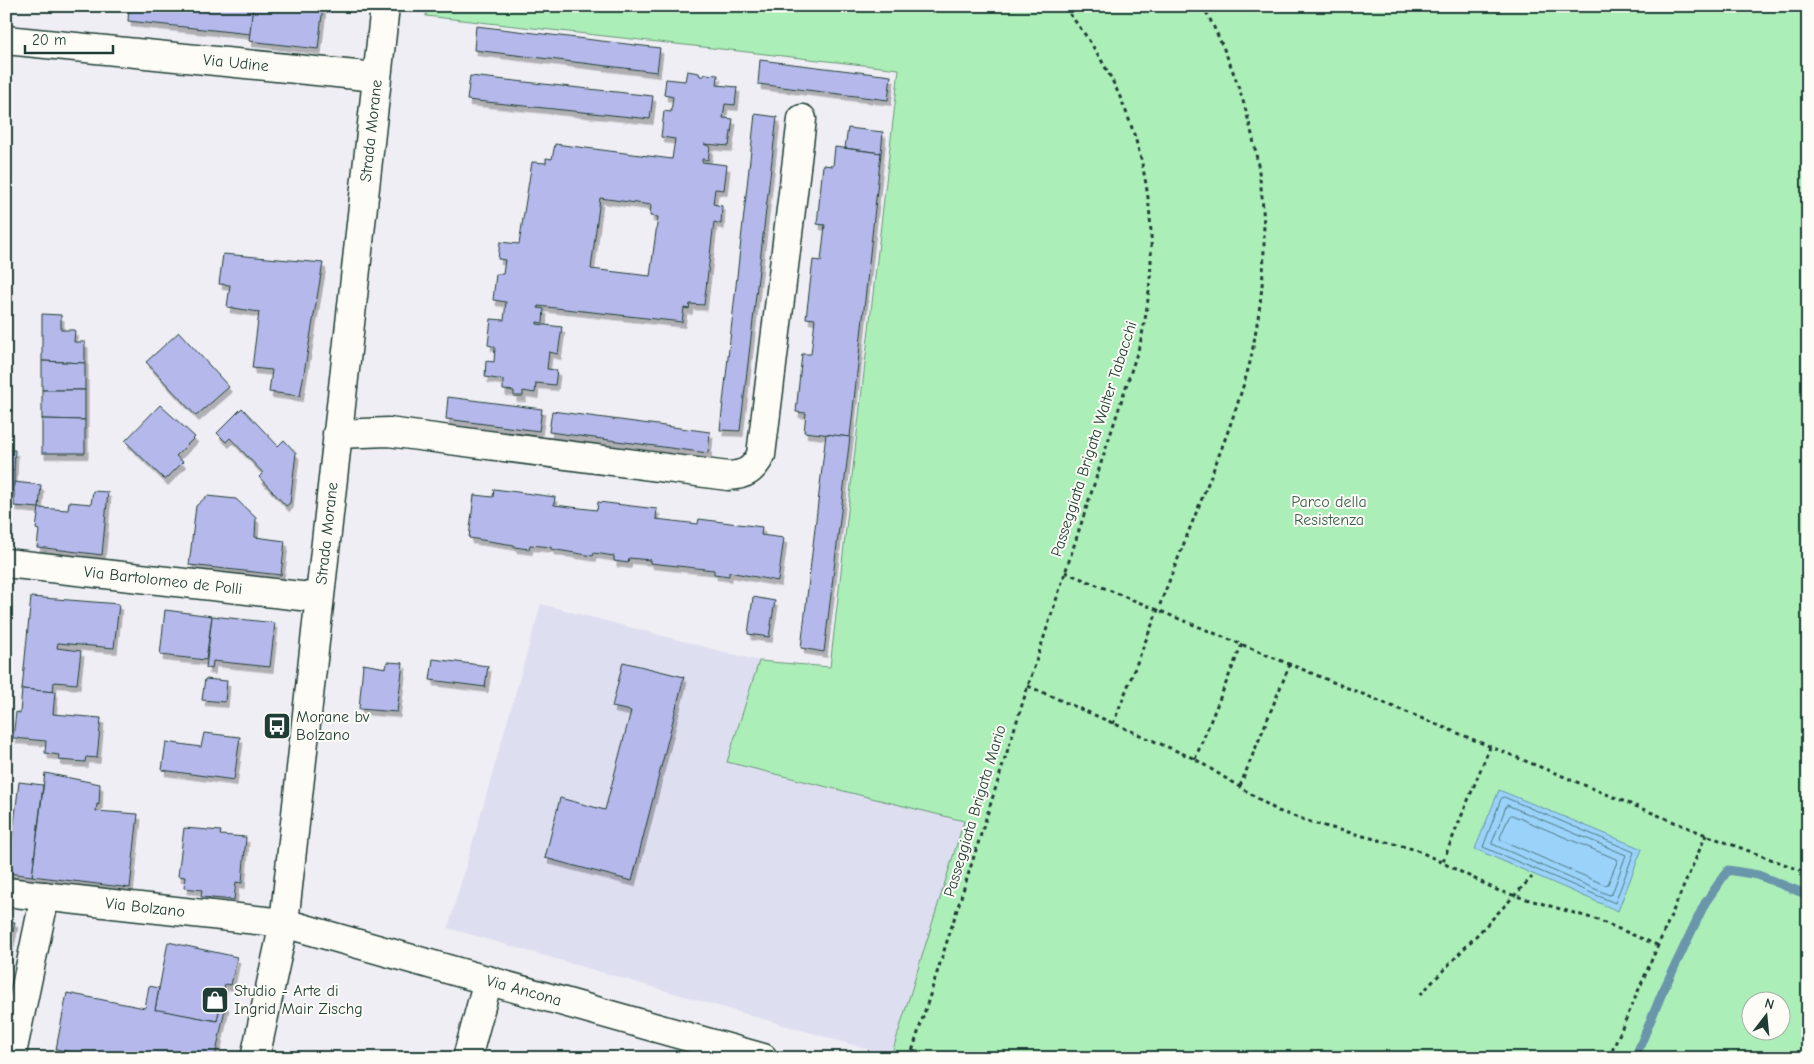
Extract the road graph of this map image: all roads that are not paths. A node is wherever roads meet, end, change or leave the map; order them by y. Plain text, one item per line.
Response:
1 (385, 6) edge
2 (6, 40) edge
3 (376, 77) junction
4 (802, 119) dead end
5 (337, 434) junction
6 (6, 563) edge
7 (319, 598) junction
8 (6, 892) edge
9 (45, 896) junction
10 (284, 923) junction
11 (488, 980) junction
12 (11, 1058) edge
13 (255, 1058) edge
14 (467, 1058) edge
15 (763, 1058) edge

1 - 3 street, Strada Morane
2 - 3 street, Via Udine
3 - 5 street, Strada Morane
4 - 5 street
5 - 7 street, Strada Morane
6 - 7 street, Via Bartolomeo de Polli
7 - 10 street, Strada Morane
8 - 9 street, Via Bolzano
9 - 10 street, Via Bolzano
9 - 12 street
10 - 11 street, Via Ancona
10 - 13 street, Strada Morane
11 - 14 street
11 - 15 street, Via Ancona

